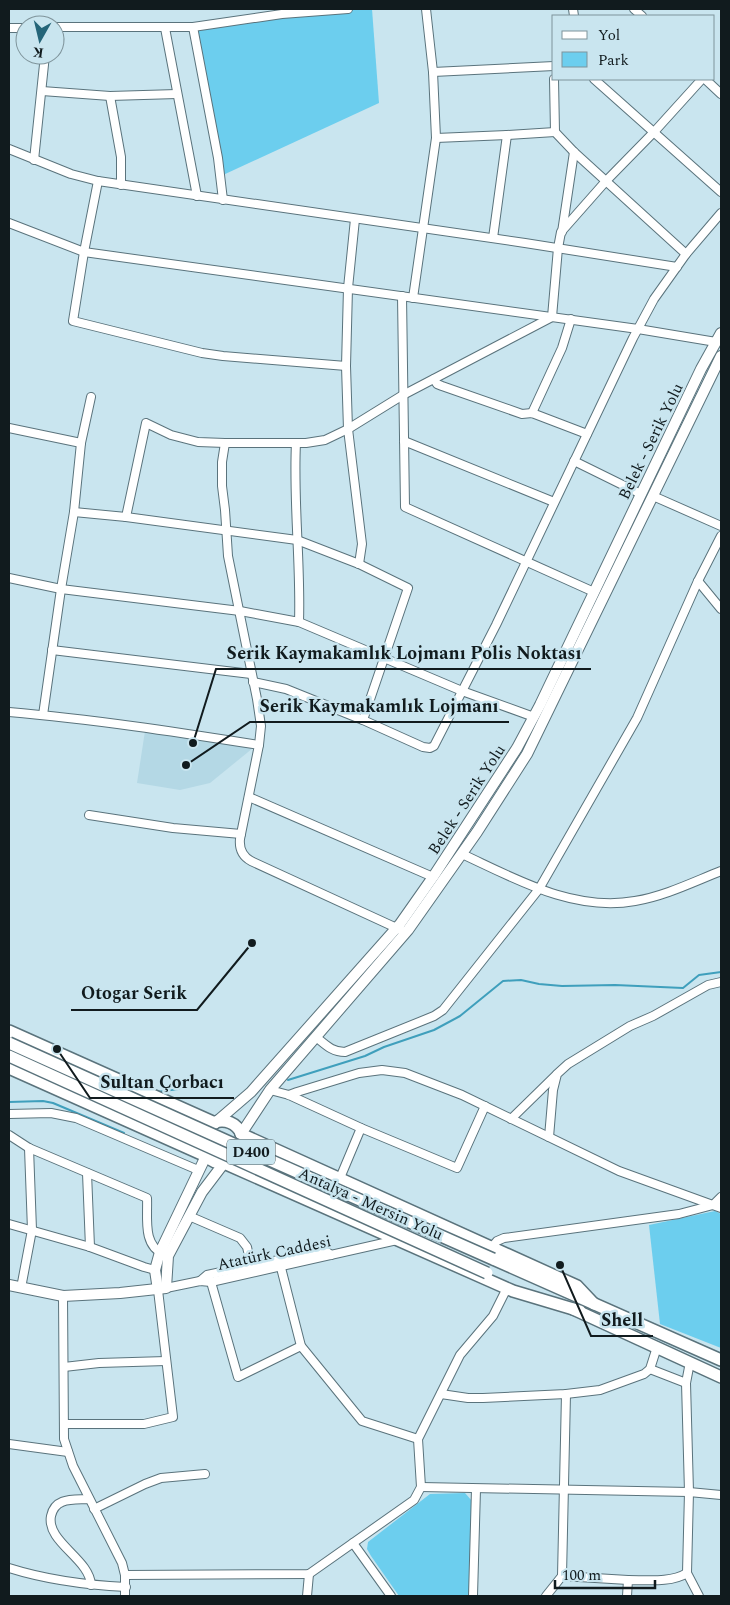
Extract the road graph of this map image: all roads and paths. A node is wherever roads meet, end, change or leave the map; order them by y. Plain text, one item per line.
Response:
1 (348, 9) edge
2 (426, 9) edge
3 (193, 26) junction
4 (65, 27) edge
5 (165, 28) junction
6 (44, 65) edge
7 (552, 66) edge
8 (433, 72) junction
9 (554, 80) edge
10 (595, 80) edge
11 (703, 80) edge
12 (705, 80) edge
13 (42, 91) junction
14 (177, 94) junction
15 (721, 94) edge
16 (110, 96) junction
17 (555, 132) junction
18 (654, 132) junction
19 (506, 136) junction
20 (436, 138) junction
21 (9, 149) edge
22 (574, 152) junction
23 (34, 160) junction
24 (98, 181) junction
25 (606, 181) junction
26 (121, 185) junction
27 (721, 192) edge
28 (198, 196) junction
29 (223, 200) junction
30 (721, 213) edge
31 (355, 219) junction
32 (9, 223) edge
33 (423, 228) junction
34 (562, 232) junction
35 (493, 238) junction
36 (558, 248) junction
37 (84, 252) junction
38 (686, 254) junction
39 (676, 267) junction
40 (348, 288) junction
41 (402, 296) junction
42 (413, 298) junction
43 (552, 317) junction
44 (570, 319) junction
45 (638, 329) junction
46 (718, 337) edge
47 (721, 356) edge
48 (346, 366) junction
49 (434, 379) junction
50 (403, 395) junction
51 (91, 397) dead end
52 (532, 413) junction
53 (9, 428) edge
54 (348, 429) junction
55 (587, 434) junction
56 (404, 441) junction
57 (225, 443) junction
58 (296, 443) junction
59 (81, 444) junction
60 (574, 462) junction
61 (641, 494) junction
62 (653, 496) junction
63 (554, 502) junction
64 (74, 512) junction
65 (126, 517) junction
66 (721, 526) edge
67 (226, 530) junction
68 (721, 536) edge
69 (297, 540) junction
70 (526, 562) junction
71 (358, 564) junction
72 (9, 578) edge
73 (698, 581) junction
74 (61, 589) junction
75 (594, 592) junction
76 (721, 609) edge
77 (240, 611) junction
78 (298, 622) junction
79 (52, 650) junction
80 (384, 658) junction
81 (252, 678) junction
82 (462, 691) junction
83 (9, 712) edge
84 (43, 715) junction
85 (534, 717) junction
86 (362, 720) junction
87 (259, 745) junction
88 (249, 797) junction
89 (89, 815) dead end
90 (241, 834) junction
91 (462, 854) junction
92 (721, 871) edge
93 (433, 877) junction
94 (539, 889) junction
95 (401, 931) junction
96 (721, 982) edge
97 (9, 1031) edge
98 (316, 1037) junction
99 (9, 1043) edge
100 (9, 1056) edge
101 (9, 1068) edge
102 (557, 1074) junction
103 (270, 1090) junction
104 (289, 1095) junction
105 (485, 1106) junction
106 (9, 1114) edge
107 (511, 1119) junction
108 (215, 1123) junction
109 (361, 1128) junction
110 (241, 1134) junction
111 (9, 1135) edge
112 (550, 1137) junction
113 (29, 1148) junction
114 (206, 1156) junction
115 (224, 1163) junction
116 (198, 1170) junction
117 (87, 1173) junction
118 (340, 1178) junction
119 (721, 1197) edge
120 (713, 1205) junction
121 (721, 1208) edge
122 (189, 1216) junction
123 (9, 1224) edge
124 (32, 1230) junction
125 (397, 1240) junction
126 (90, 1247) junction
127 (493, 1253) junction
128 (164, 1254) junction
129 (280, 1263) junction
130 (251, 1266) junction
131 (155, 1270) junction
132 (200, 1281) junction
133 (211, 1282) junction
134 (9, 1285) edge
135 (21, 1288) junction
136 (507, 1288) junction
137 (162, 1289) junction
138 (64, 1296) junction
139 (580, 1311) junction
140 (301, 1346) junction
141 (657, 1347) junction
142 (721, 1360) edge
143 (166, 1361) junction
144 (690, 1362) junction
145 (64, 1367) junction
146 (650, 1369) junction
147 (721, 1377) edge
148 (686, 1383) junction
149 (441, 1394) junction
150 (566, 1394) junction
151 (64, 1424) junction
152 (418, 1439) junction
153 (9, 1444) edge
154 (68, 1452) junction
155 (205, 1474) dead end
156 (421, 1487) junction
157 (476, 1489) junction
158 (564, 1489) junction
159 (688, 1492) junction
160 (721, 1495) edge
161 (89, 1499) junction
162 (94, 1509) junction
163 (354, 1543) junction
164 (9, 1568) edge
165 (309, 1574) junction
166 (688, 1574) junction
167 (125, 1575) junction
168 (562, 1576) junction
169 (628, 1580) junction
170 (91, 1585) junction
171 (126, 1587) junction
172 (125, 1596) edge
173 (307, 1596) edge
174 (391, 1596) edge
175 (473, 1596) edge
176 (546, 1596) edge
177 (627, 1596) edge
178 (698, 1596) edge

1 - 3 street
2 - 8 street
3 - 5 street
3 - 29 street
4 - 5 street
5 - 14 street
6 - 13 street
7 - 8 street
8 - 20 street
9 - 17 street
10 - 18 street
11 - 18 street
12 - 15 street
13 - 16 street
13 - 23 street
14 - 16 street
14 - 28 street
16 - 26 street
17 - 19 street
17 - 22 street
18 - 25 street
18 - 27 street
19 - 20 street
19 - 35 street
20 - 33 street
21 - 23 street
22 - 25 street
22 - 34 street
23 - 24 street
24 - 26 street
24 - 37 street
25 - 34 street
25 - 38 street
26 - 28 street
28 - 29 street
29 - 31 street
30 - 38 street
31 - 33 street
31 - 40 street
32 - 37 street
33 - 35 street
33 - 42 street
34 - 36 street
35 - 36 street
36 - 39 street
36 - 43 street
37 - 40 street
37 - 48 street
38 - 39 street
39 - 45 street
40 - 41 street
40 - 48 street
41 - 42 street
41 - 50 street
42 - 43 street
43 - 44 street
43 - 49 street
44 - 45 street
44 - 52 street
45 - 46 street
45 - 55 street
46 - 61 main road, Belek - Serik Yolu
47 - 62 main road, Belek - Serik Yolu
48 - 54 street
49 - 50 street
49 - 52 street
50 - 54 street
50 - 56 street
51 - 59 street
52 - 55 street
53 - 59 street
54 - 58 street
54 - 71 street
55 - 60 street
56 - 63 street
56 - 70 street
57 - 58 street
57 - 65 street
57 - 67 street
58 - 69 street
59 - 64 street
60 - 61 street
60 - 63 street
61 - 75 main road, Belek - Serik Yolu
62 - 66 street
62 - 91 main road, Belek - Serik Yolu
63 - 70 street
64 - 65 street
64 - 74 street
65 - 67 street
67 - 69 street
67 - 77 street
68 - 73 street
69 - 71 street
69 - 78 street
70 - 75 street
70 - 82 street
71 - 80 street
72 - 74 street
73 - 76 street
73 - 94 street
74 - 77 street
74 - 79 street
75 - 85 main road, Belek - Serik Yolu
77 - 78 street
77 - 81 street
78 - 80 street
79 - 81 street
79 - 84 street
80 - 82 street
80 - 86 street
81 - 86 street
81 - 87 street
82 - 85 street
82 - 86 street
83 - 84 street
84 - 87 street
85 - 93 main road, Belek - Serik Yolu
87 - 88 street
88 - 90 street
88 - 93 street
89 - 90 street
90 - 95 street
91 - 94 street
91 - 95 main road, Belek - Serik Yolu
92 - 94 street
93 - 95 main road, Belek - Serik Yolu
94 - 98 street
95 - 98 main road, Belek - Serik Yolu
95 - 108 main road, Belek - Serik Yolu
96 - 102 street
97 - 108 highway
98 - 103 main road, Belek - Serik Yolu
99 - 127 highway, Antalya - Mersin Yolu / D400, bridge
100 - 139 highway, Antalya - Mersin Yolu / D400, bridge
101 - 114 highway
102 - 107 street
102 - 112 street
103 - 104 street
103 - 110 main road, Belek - Serik Yolu
104 - 105 street
104 - 109 street
105 - 107 street
105 - 109 street
106 - 116 street
107 - 112 street
108 - 110 highway
108 - 114 highway
109 - 118 street
110 - 115 highway
110 - 118 highway
111 - 113 street
112 - 120 street
113 - 117 street
113 - 124 street
114 - 115 highway
114 - 116 main road
115 - 122 main road
115 - 125 highway
116 - 128 main road
117 - 126 street
117 - 128 street
118 - 127 highway
119 - 120 street
120 - 121 street
120 - 127 street
122 - 128 main road
122 - 130 street
123 - 124 street
124 - 126 street
124 - 135 street
125 - 129 street, Atatürk Caddesi
125 - 136 highway
126 - 131 street
127 - 142 highway, Antalya - Mersin Yolu / D400
128 - 131 main road
128 - 137 main road
129 - 130 street
129 - 133 street, Atatürk Caddesi
129 - 140 street
130 - 132 street
131 - 137 main road
132 - 133 street, Atatürk Caddesi
132 - 137 street, Atatürk Caddesi
133 - 140 street
134 - 135 main road, Atatürk Caddesi
135 - 138 main road, Atatürk Caddesi
136 - 139 highway
136 - 149 street
137 - 138 main road, Atatürk Caddesi
137 - 143 street
138 - 145 street
139 - 141 highway, Antalya - Mersin Yolu / D400
140 - 152 street
141 - 144 highway, Antalya - Mersin Yolu / D400
141 - 146 street
143 - 145 street
143 - 151 street
144 - 147 highway, Antalya - Mersin Yolu / D400
144 - 148 street
145 - 151 street
146 - 148 street
146 - 150 street
148 - 159 street
149 - 150 street
149 - 152 street
150 - 158 street
151 - 154 street
152 - 156 street
153 - 154 street
154 - 161 street
155 - 162 street
156 - 157 street
156 - 163 street
157 - 158 street
157 - 175 street
158 - 159 street
158 - 168 street
159 - 160 street
159 - 166 street
161 - 162 street
161 - 170 street
162 - 167 street
163 - 165 street
163 - 174 street
164 - 170 street
165 - 167 street
165 - 173 street
166 - 169 street
166 - 178 street
167 - 171 street
168 - 169 street
168 - 176 street
169 - 177 street
170 - 171 street
171 - 172 street

